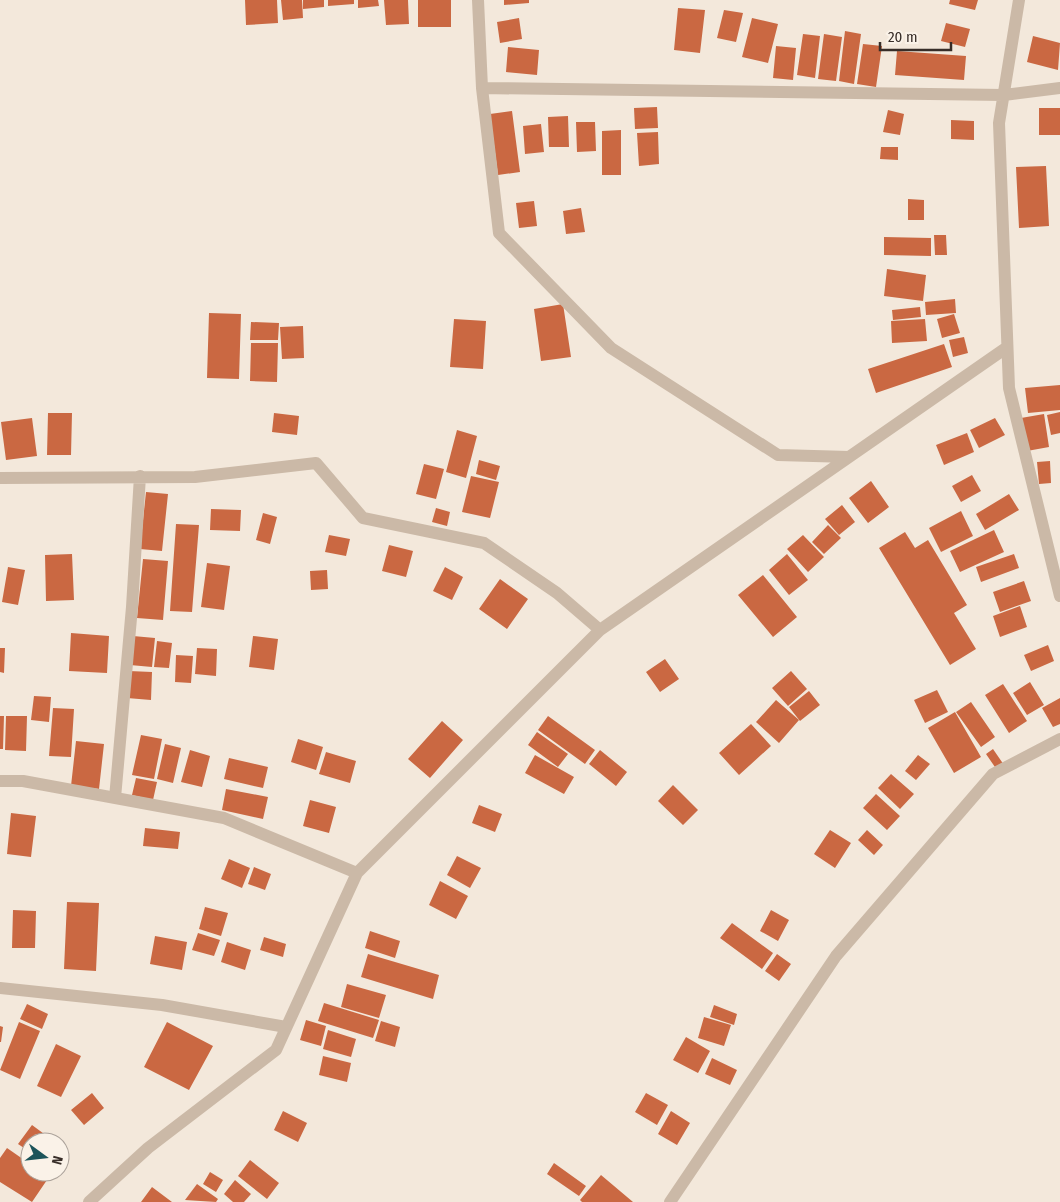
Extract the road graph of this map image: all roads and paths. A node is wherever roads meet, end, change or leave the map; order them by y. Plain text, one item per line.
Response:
1 (478, 0) edge
2 (1019, 0) edge
3 (482, 88) junction
4 (1060, 88) edge
5 (1004, 95) junction
6 (1006, 348) junction
7 (849, 457) junction
8 (140, 476) junction
9 (0, 478) edge
10 (1060, 596) edge
11 (600, 630) junction
12 (1060, 739) edge
13 (0, 781) edge
14 (115, 798) junction
15 (357, 873) junction
16 (0, 988) edge
17 (286, 1027) junction
18 (89, 1202) edge
19 (670, 1202) edge

1 - 3 street
2 - 5 street
3 - 5 street
3 - 7 street
4 - 5 street
5 - 6 street
6 - 7 street
6 - 10 street
7 - 11 street
8 - 9 street
8 - 11 street
8 - 14 street
11 - 15 street
12 - 19 street
13 - 14 street
14 - 15 street
15 - 17 street
16 - 17 street
17 - 18 street

